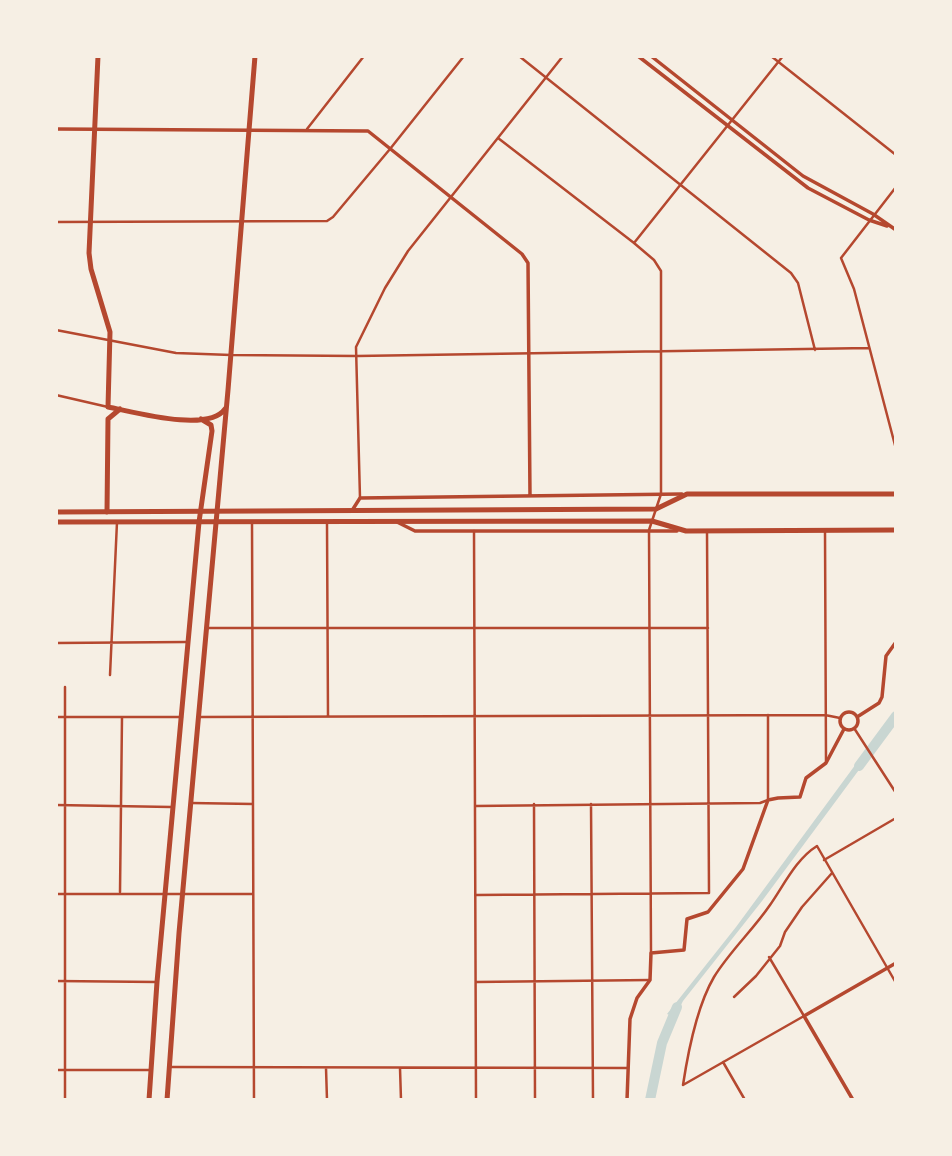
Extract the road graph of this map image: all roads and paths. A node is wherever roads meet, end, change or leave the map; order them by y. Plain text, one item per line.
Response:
1 (98, 56) edge
2 (255, 56) edge
3 (364, 56) edge
4 (464, 56) edge
5 (519, 56) edge
6 (563, 56) edge
7 (638, 56) edge
8 (651, 56) edge
9 (771, 56) edge
10 (783, 56) edge
11 (778, 62) junction
12 (546, 78) junction
13 (732, 120) junction
14 (727, 126) junction
15 (56, 129) edge
16 (94, 129) junction
17 (248, 129) junction
18 (307, 129) junction
19 (498, 138) junction
20 (390, 149) junction
21 (896, 155) edge
22 (681, 185) junction
23 (896, 187) edge
24 (451, 196) junction
25 (873, 214) junction
26 (869, 220) junction
27 (240, 221) junction
28 (56, 222) edge
29 (89, 222) junction
30 (887, 226) junction
31 (896, 230) edge
32 (634, 243) junction
33 (56, 330) edge
34 (109, 340) junction
35 (870, 348) junction
36 (815, 350) junction
37 (527, 353) junction
38 (663, 353) junction
39 (231, 355) junction
40 (357, 356) junction
41 (56, 395) edge
42 (227, 406) junction
43 (108, 407) junction
44 (120, 409) junction
45 (201, 419) junction
46 (896, 449) edge
47 (661, 494) junction
48 (687, 494) junction
49 (896, 494) edge
50 (530, 496) junction
51 (360, 498) junction
52 (656, 509) junction
53 (352, 511) junction
54 (56, 512) edge
55 (107, 512) junction
56 (200, 512) junction
57 (216, 512) junction
58 (327, 521) junction
59 (395, 521) junction
60 (652, 521) junction
61 (56, 522) edge
62 (117, 522) junction
63 (199, 522) junction
64 (215, 522) junction
65 (252, 522) junction
66 (649, 530) junction
67 (896, 530) edge
68 (474, 531) junction
69 (686, 531) junction
70 (707, 531) junction
71 (825, 531) junction
72 (650, 627) junction
73 (206, 628) junction
74 (474, 628) junction
75 (708, 628) junction
76 (253, 629) junction
77 (327, 630) junction
78 (111, 642) junction
79 (189, 642) junction
80 (896, 642) edge
81 (56, 643) edge
82 (205, 643) junction
83 (110, 675) dead end
84 (65, 687) dead end
85 (710, 715) junction
86 (768, 715) junction
87 (825, 715) junction
88 (183, 716) junction
89 (328, 716) junction
90 (475, 716) junction
91 (650, 716) junction
92 (56, 717) edge
93 (64, 717) junction
94 (122, 717) junction
95 (199, 717) junction
96 (254, 717) junction
97 (857, 717) junction
98 (840, 718) junction
99 (854, 728) junction
100 (844, 729) junction
101 (826, 763) junction
102 (896, 793) edge
103 (768, 800) junction
104 (191, 803) junction
105 (253, 804) junction
106 (534, 804) junction
107 (590, 804) junction
108 (650, 804) junction
109 (709, 804) junction
110 (56, 805) edge
111 (64, 805) junction
112 (119, 805) junction
113 (475, 806) junction
114 (174, 807) junction
115 (896, 818) edge
116 (824, 860) junction
117 (832, 873) junction
118 (534, 893) junction
119 (592, 893) junction
120 (709, 893) junction
121 (56, 894) edge
122 (65, 894) junction
123 (120, 894) junction
124 (165, 894) junction
125 (182, 894) junction
126 (253, 894) junction
127 (650, 894) junction
128 (476, 895) junction
129 (717, 902) junction
130 (652, 953) junction
131 (769, 957) junction
132 (896, 962) edge
133 (887, 968) junction
134 (592, 980) junction
135 (650, 980) junction
136 (56, 981) edge
137 (64, 981) junction
138 (534, 981) junction
139 (157, 982) junction
140 (476, 982) junction
141 (896, 983) edge
142 (734, 997) dead end
143 (804, 1016) junction
144 (723, 1062) junction
145 (168, 1067) junction
146 (254, 1067) junction
147 (326, 1068) junction
148 (400, 1068) junction
149 (628, 1068) junction
150 (476, 1069) junction
151 (535, 1069) junction
152 (593, 1069) junction
153 (56, 1070) edge
154 (64, 1070) junction
155 (151, 1070) junction
156 (65, 1100) edge
157 (149, 1100) edge
158 (167, 1100) edge
159 (254, 1100) edge
160 (327, 1100) edge
161 (401, 1100) edge
162 (476, 1100) edge
163 (535, 1100) edge
164 (593, 1100) edge
165 (627, 1100) edge
166 (745, 1100) edge
167 (853, 1100) edge

1 - 16 main road
2 - 17 main road
3 - 18 street
4 - 20 street
5 - 12 street
6 - 12 street
7 - 14 street
8 - 13 street
9 - 11 street
10 - 11 street
11 - 13 street
11 - 21 street
12 - 19 street
12 - 22 street
13 - 14 street
13 - 25 street
14 - 22 street
14 - 26 street
15 - 16 street
16 - 17 street
16 - 29 main road
17 - 18 street
17 - 27 main road
18 - 20 street
19 - 24 street
19 - 32 street
20 - 24 street
20 - 27 street
22 - 32 street
22 - 36 street
23 - 25 street
24 - 37 street
24 - 40 street
25 - 26 street
25 - 30 street
26 - 30 street
26 - 35 street
27 - 29 street
27 - 39 main road
28 - 29 street
29 - 34 main road
30 - 31 street
32 - 38 street
33 - 34 street
34 - 39 street
34 - 43 main road
35 - 36 street
35 - 46 street
36 - 38 street
37 - 38 street
37 - 40 street
37 - 50 street
38 - 47 street
39 - 40 street
39 - 42 main road
40 - 51 street
41 - 43 street
42 - 45 main road
42 - 57 main road
43 - 44 main road
44 - 45 main road
44 - 55 main road
45 - 56 main road
47 - 48 street
47 - 50 street
47 - 52 street
48 - 49 main road
48 - 52 main road
50 - 51 street
51 - 53 street
52 - 53 main road
52 - 60 street
53 - 57 main road
54 - 55 main road
55 - 56 main road
56 - 57 main road
56 - 63 main road
57 - 64 main road
58 - 59 main road
58 - 65 main road
58 - 77 street
59 - 60 main road
59 - 68 street
60 - 66 street
60 - 69 main road
61 - 62 main road
62 - 63 main road
62 - 78 street
63 - 64 main road
63 - 79 main road
64 - 65 main road
64 - 73 main road
65 - 76 street
66 - 68 street
66 - 69 street
66 - 72 street
67 - 71 main road
68 - 74 street
69 - 70 main road
70 - 71 main road
70 - 75 street
71 - 87 street
72 - 74 street
72 - 75 street
72 - 91 street
73 - 76 street
73 - 82 main road
74 - 77 street
74 - 90 street
75 - 85 street
76 - 77 street
76 - 96 street
77 - 89 street
78 - 79 street
78 - 81 street
78 - 83 street
79 - 82 main road
79 - 88 main road
80 - 97 street
82 - 95 main road
84 - 93 street
85 - 86 street
85 - 91 street
85 - 109 street
86 - 87 street
86 - 103 street
87 - 98 street
87 - 101 street
88 - 94 street
88 - 95 main road
88 - 114 main road
89 - 90 street
89 - 96 street
90 - 91 street
90 - 113 street
91 - 108 street
92 - 93 street
93 - 94 street
93 - 111 street
94 - 112 street
95 - 96 street
95 - 104 main road
96 - 105 street
97 - 98 street
97 - 99 street
98 - 100 street
99 - 100 street
99 - 102 street
100 - 101 street
101 - 103 street
103 - 109 street
103 - 129 street
104 - 105 street
104 - 125 main road
105 - 126 street
106 - 107 street
106 - 113 street
106 - 118 street
107 - 108 street
107 - 119 street
108 - 109 street
108 - 127 street
109 - 120 street
110 - 111 street
111 - 112 street
111 - 122 street
112 - 114 street
112 - 123 street
113 - 128 street
114 - 124 main road
115 - 116 street
116 - 117 street
116 - 144 street
117 - 131 street
117 - 133 street
118 - 119 street
118 - 128 street
118 - 138 street
119 - 127 street
119 - 134 street
120 - 127 street
120 - 129 street
121 - 122 street
122 - 123 street
122 - 137 street
123 - 124 street
124 - 125 street
124 - 139 main road
125 - 126 street
125 - 145 main road
126 - 146 street
127 - 130 street
128 - 140 street
129 - 130 street
130 - 135 street
131 - 142 street
131 - 143 street
132 - 133 street
133 - 141 street
133 - 143 street
134 - 135 street
134 - 138 street
134 - 152 street
135 - 149 street
136 - 137 street
137 - 139 street
137 - 154 street
138 - 140 street
138 - 151 street
139 - 155 main road
140 - 150 street
143 - 144 street
143 - 167 street
144 - 166 street
145 - 146 street
145 - 158 main road
146 - 147 street
146 - 159 street
147 - 148 street
147 - 160 street
148 - 150 street
148 - 161 street
149 - 152 street
149 - 165 street
150 - 151 street
150 - 162 street
151 - 152 street
151 - 163 street
152 - 164 street
153 - 154 street
154 - 155 street
154 - 156 street
155 - 157 main road

